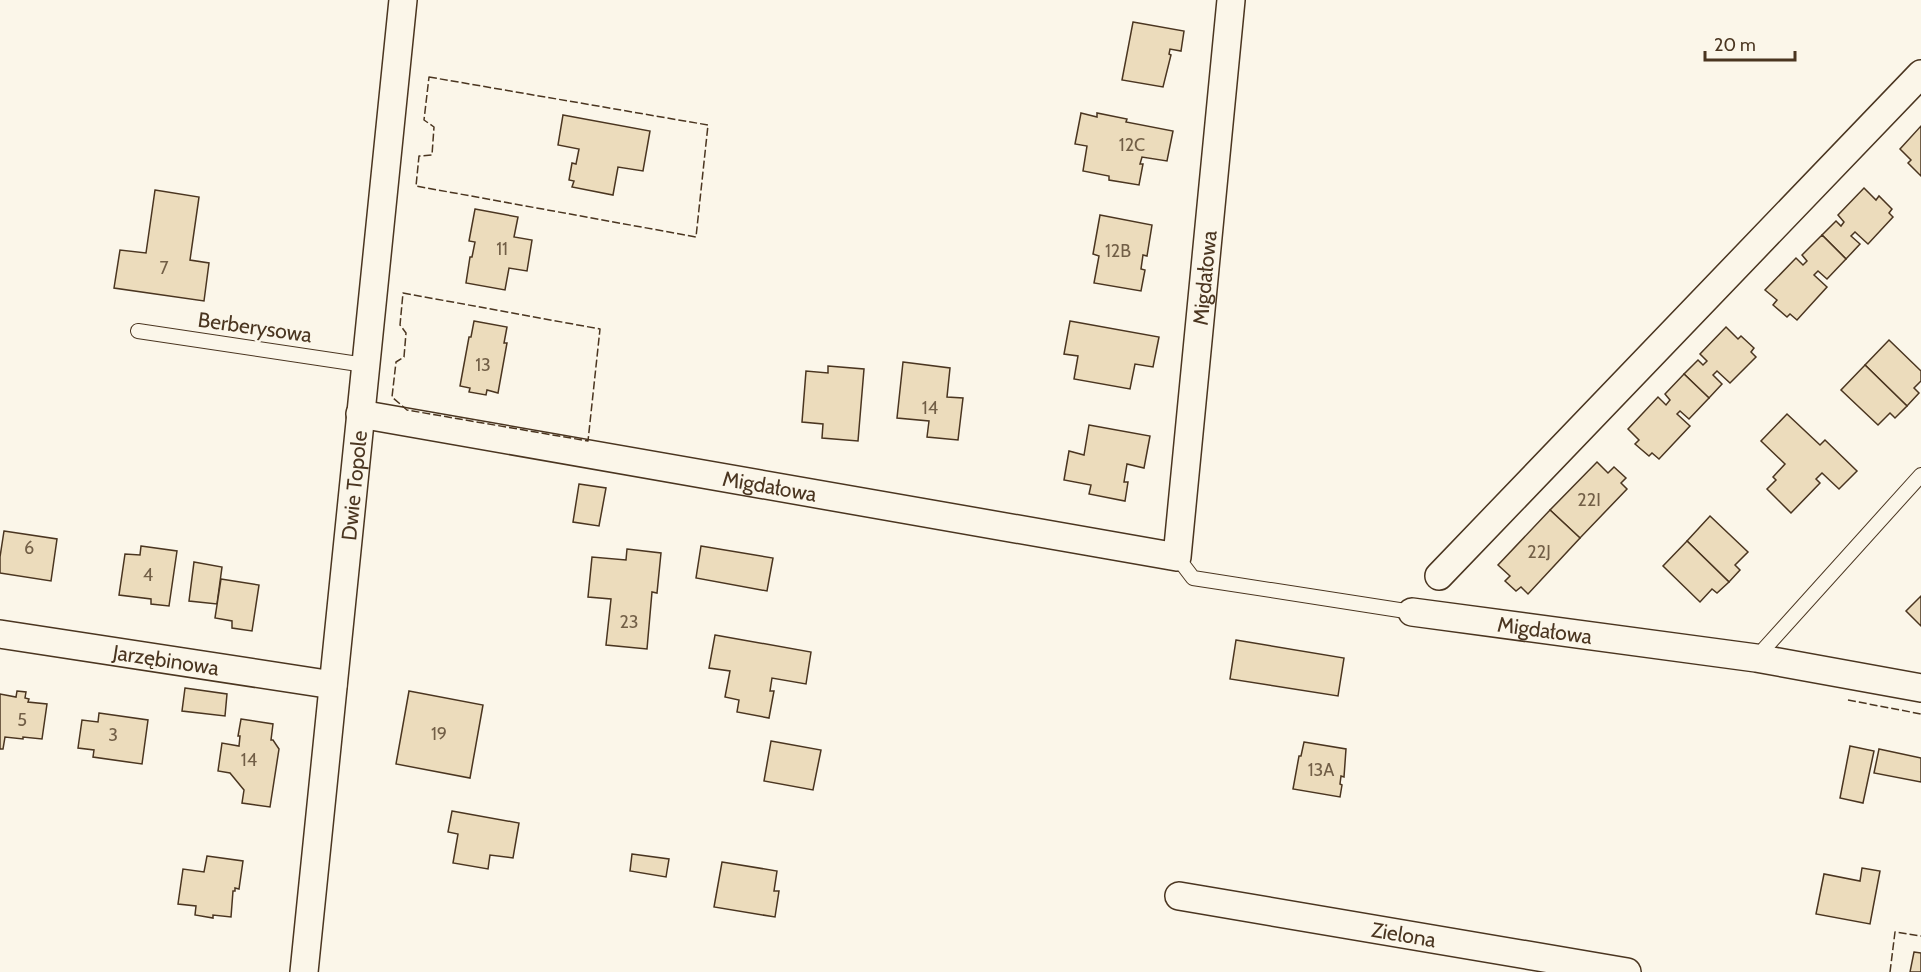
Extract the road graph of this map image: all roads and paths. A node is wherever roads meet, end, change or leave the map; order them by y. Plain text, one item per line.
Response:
1 (403, 0) edge
2 (1231, 0) edge
3 (1921, 74) edge
4 (138, 332) dead end
5 (365, 365) junction
6 (360, 414) junction
7 (1921, 475) edge
8 (1177, 557) junction
9 (1439, 576) dead end
10 (1412, 612) joint
11 (0, 634) edge
12 (1756, 658) junction
13 (333, 685) junction
14 (1921, 688) edge
15 (1179, 896) dead end
16 (304, 972) edge
17 (1627, 972) edge

1 - 5 street, Dwie Topole
2 - 8 street, Migdałowa
3 - 9 street
4 - 5 lane, Berberysowa
5 - 6 street, Dwie Topole
6 - 8 street, Migdałowa
6 - 13 street, Dwie Topole
7 - 12 lane
8 - 10 lane, Migdałowa
10 - 12 street, Migdałowa
11 - 13 street, Jarzębinowa
12 - 14 street, Migdałowa
13 - 16 street, Dwie Topole
15 - 17 street, Zielona

